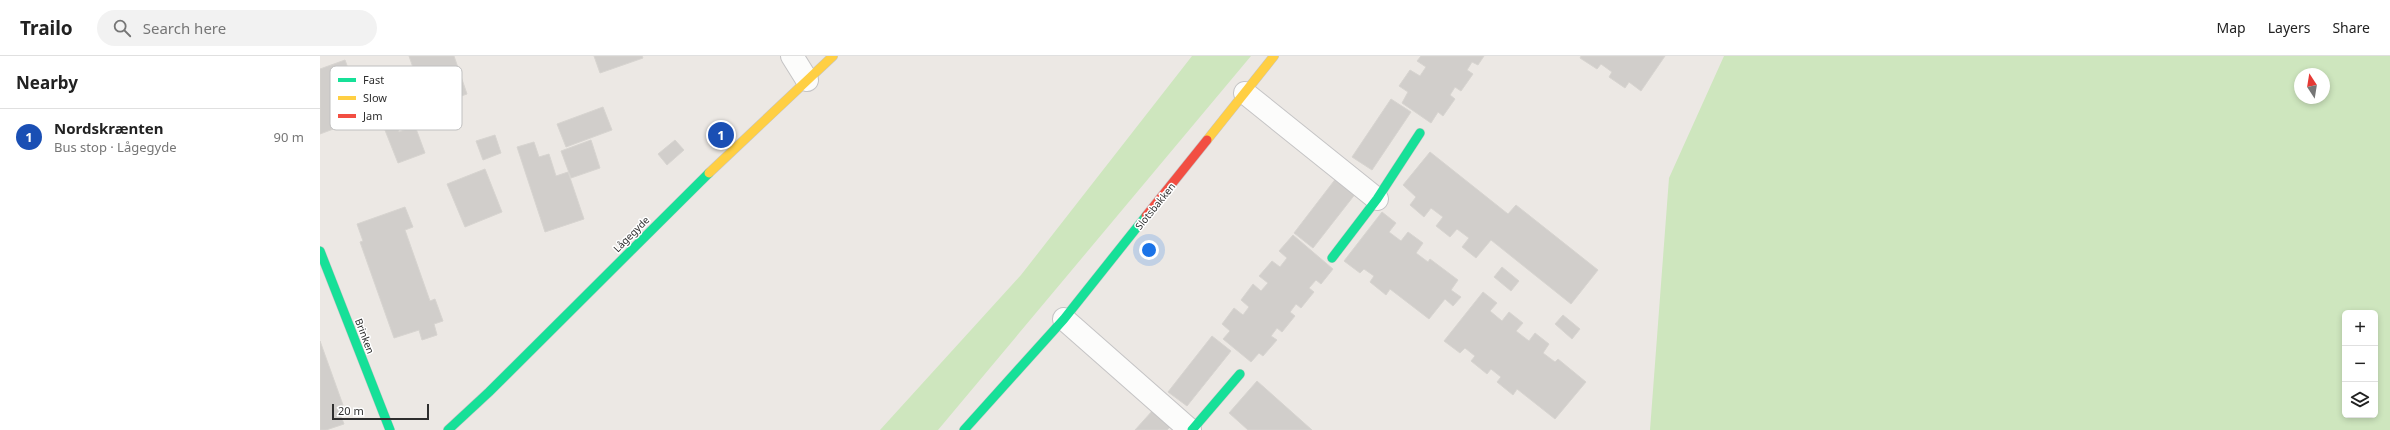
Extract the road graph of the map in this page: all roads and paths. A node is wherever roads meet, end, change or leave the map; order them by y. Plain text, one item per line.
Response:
1 (792, 56) edge
2 (833, 56) edge
3 (1274, 56) edge
4 (807, 80) junction
5 (1245, 93) junction
6 (1420, 133) dead end
7 (1377, 199) junction
8 (320, 251) edge
9 (1332, 258) dead end
10 (1064, 319) junction
11 (1240, 374) dead end
12 (390, 430) edge
13 (448, 430) edge
14 (964, 430) edge
15 (1191, 430) edge

1 - 4 street
2 - 4 street, Lågegyde
3 - 5 street, Slotsbakken
4 - 13 street, Lågegyde
5 - 7 street
5 - 10 street, Slotsbakken
6 - 7 street
7 - 9 street
8 - 12 street, Brinken
10 - 14 street, Slotsbakken
10 - 15 street
11 - 15 street

